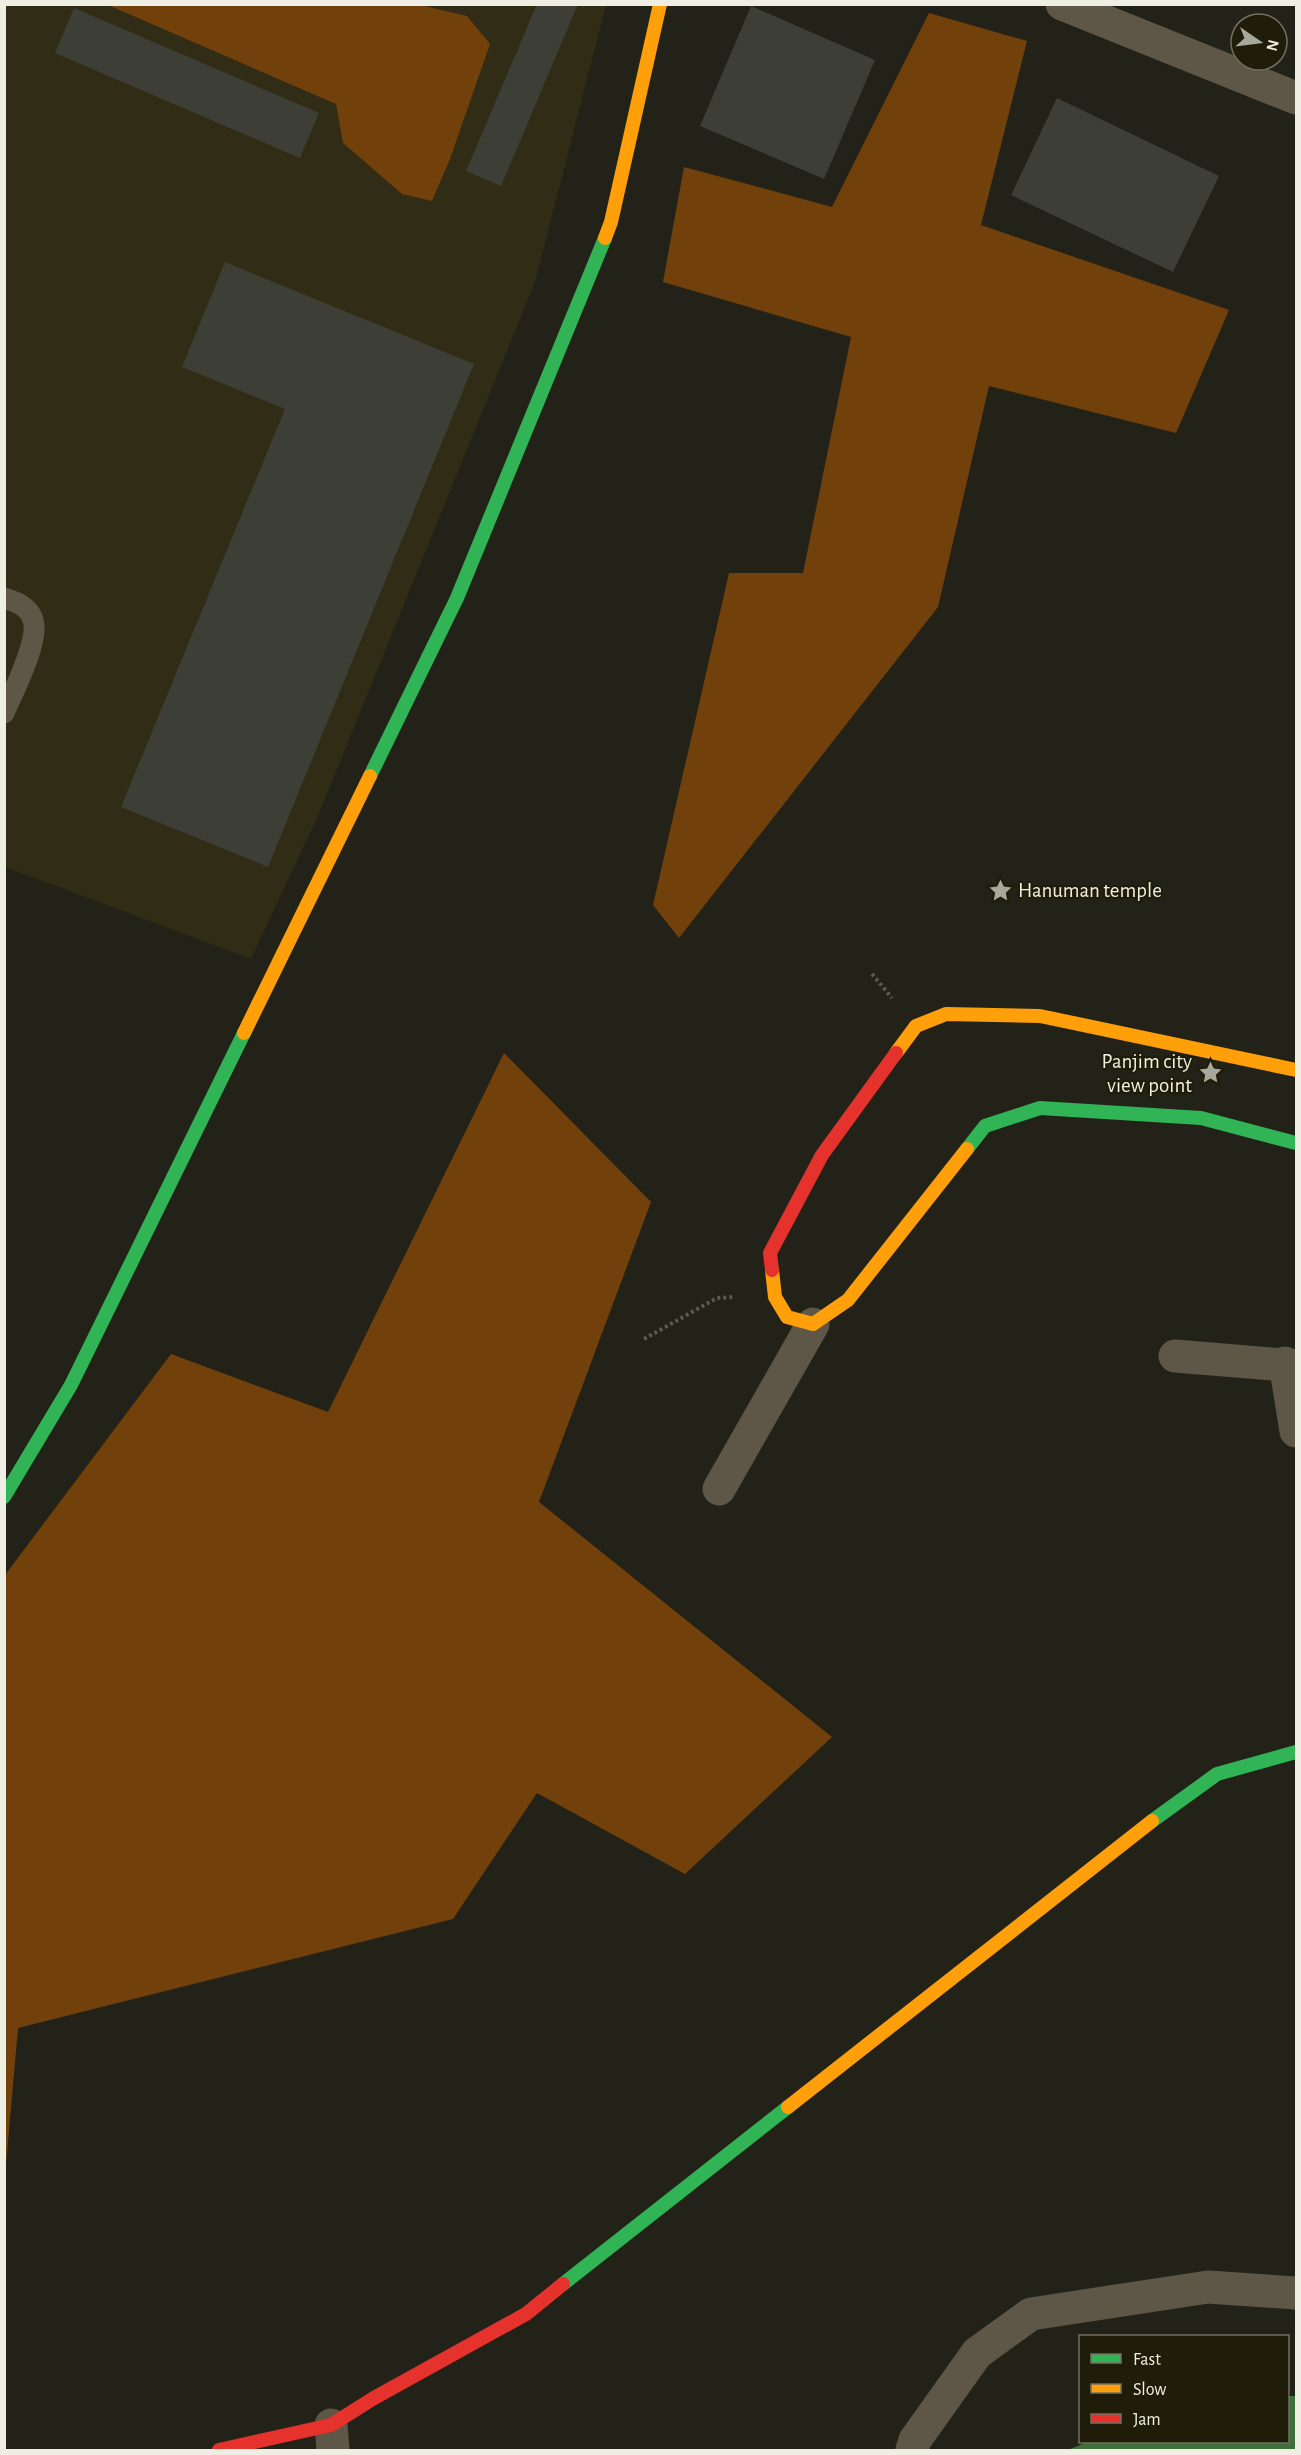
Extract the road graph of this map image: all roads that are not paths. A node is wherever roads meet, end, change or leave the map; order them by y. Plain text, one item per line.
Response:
1 (660, 4) edge
2 (1062, 4) edge
3 (1296, 98) edge
4 (4, 598) edge
5 (4, 713) edge
6 (1296, 1070) edge
7 (1296, 1143) edge
8 (813, 1324) junction
9 (1175, 1356) dead end
10 (1291, 1365) edge
11 (1296, 1431) edge
12 (719, 1489) dead end
13 (4, 1497) edge
14 (1296, 1752) edge
15 (1296, 2293) edge
16 (332, 2438) edge
17 (219, 2451) edge
18 (912, 2451) edge

1 - 13 street
2 - 3 street
4 - 5 lane
6 - 8 street
7 - 8 street
8 - 12 street
9 - 10 street
10 - 11 street
14 - 16 street
15 - 18 street
16 - 17 street

